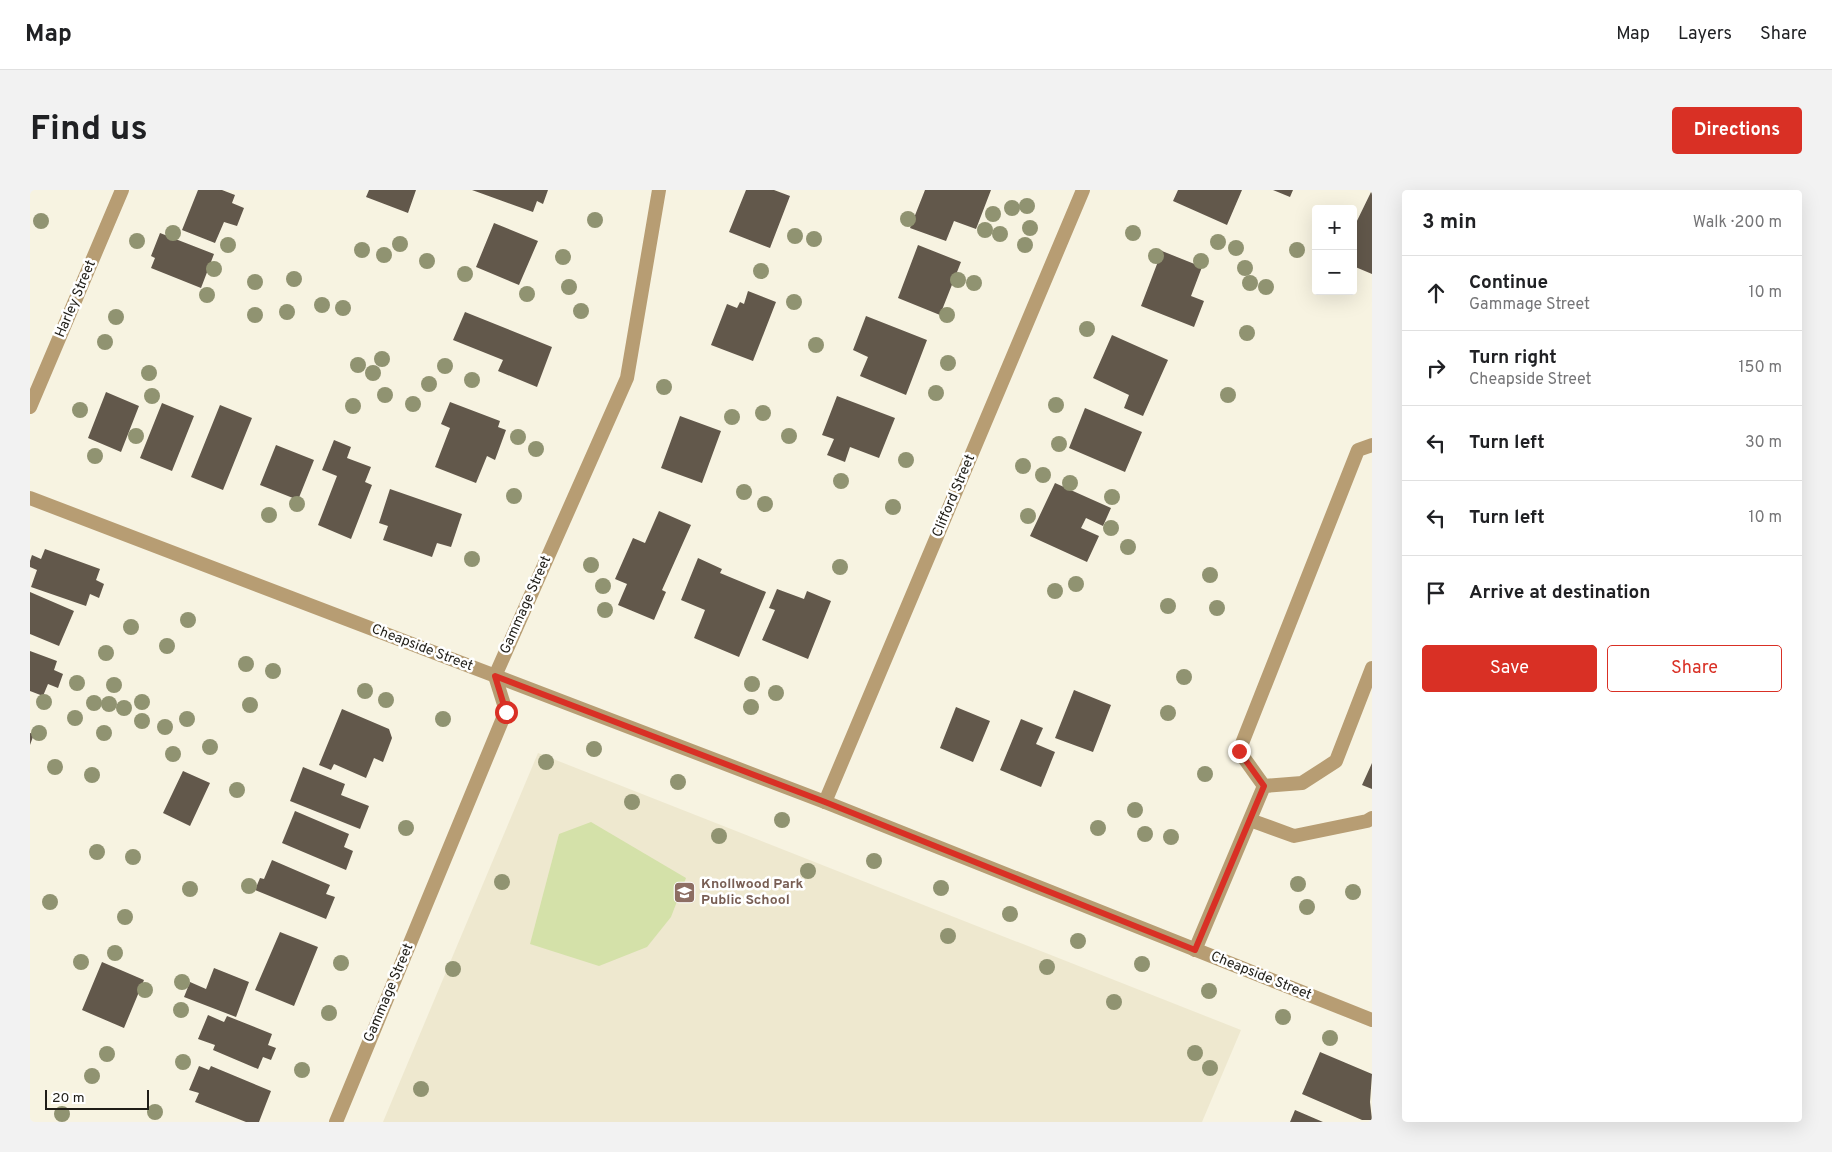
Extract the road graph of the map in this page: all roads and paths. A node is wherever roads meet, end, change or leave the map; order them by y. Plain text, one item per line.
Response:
1 (122, 190) edge
2 (659, 190) edge
3 (1083, 190) edge
4 (30, 407) edge
5 (1372, 445) edge
6 (30, 498) edge
7 (1372, 668) edge
8 (495, 676) junction
9 (1264, 786) junction
10 (825, 802) junction
11 (1372, 818) edge
12 (1250, 820) junction
13 (1195, 950) junction
14 (1372, 1020) edge
15 (336, 1122) edge

1 - 4 street, Harley Street
2 - 8 street, Gammage Street
3 - 10 street, Clifford Street
5 - 9 street
6 - 8 street, Cheapside Street
7 - 9 street
8 - 10 street, Cheapside Street
8 - 15 street, Gammage Street
9 - 12 street
10 - 13 street, Cheapside Street
11 - 12 street
12 - 13 street
13 - 14 street, Cheapside Street

